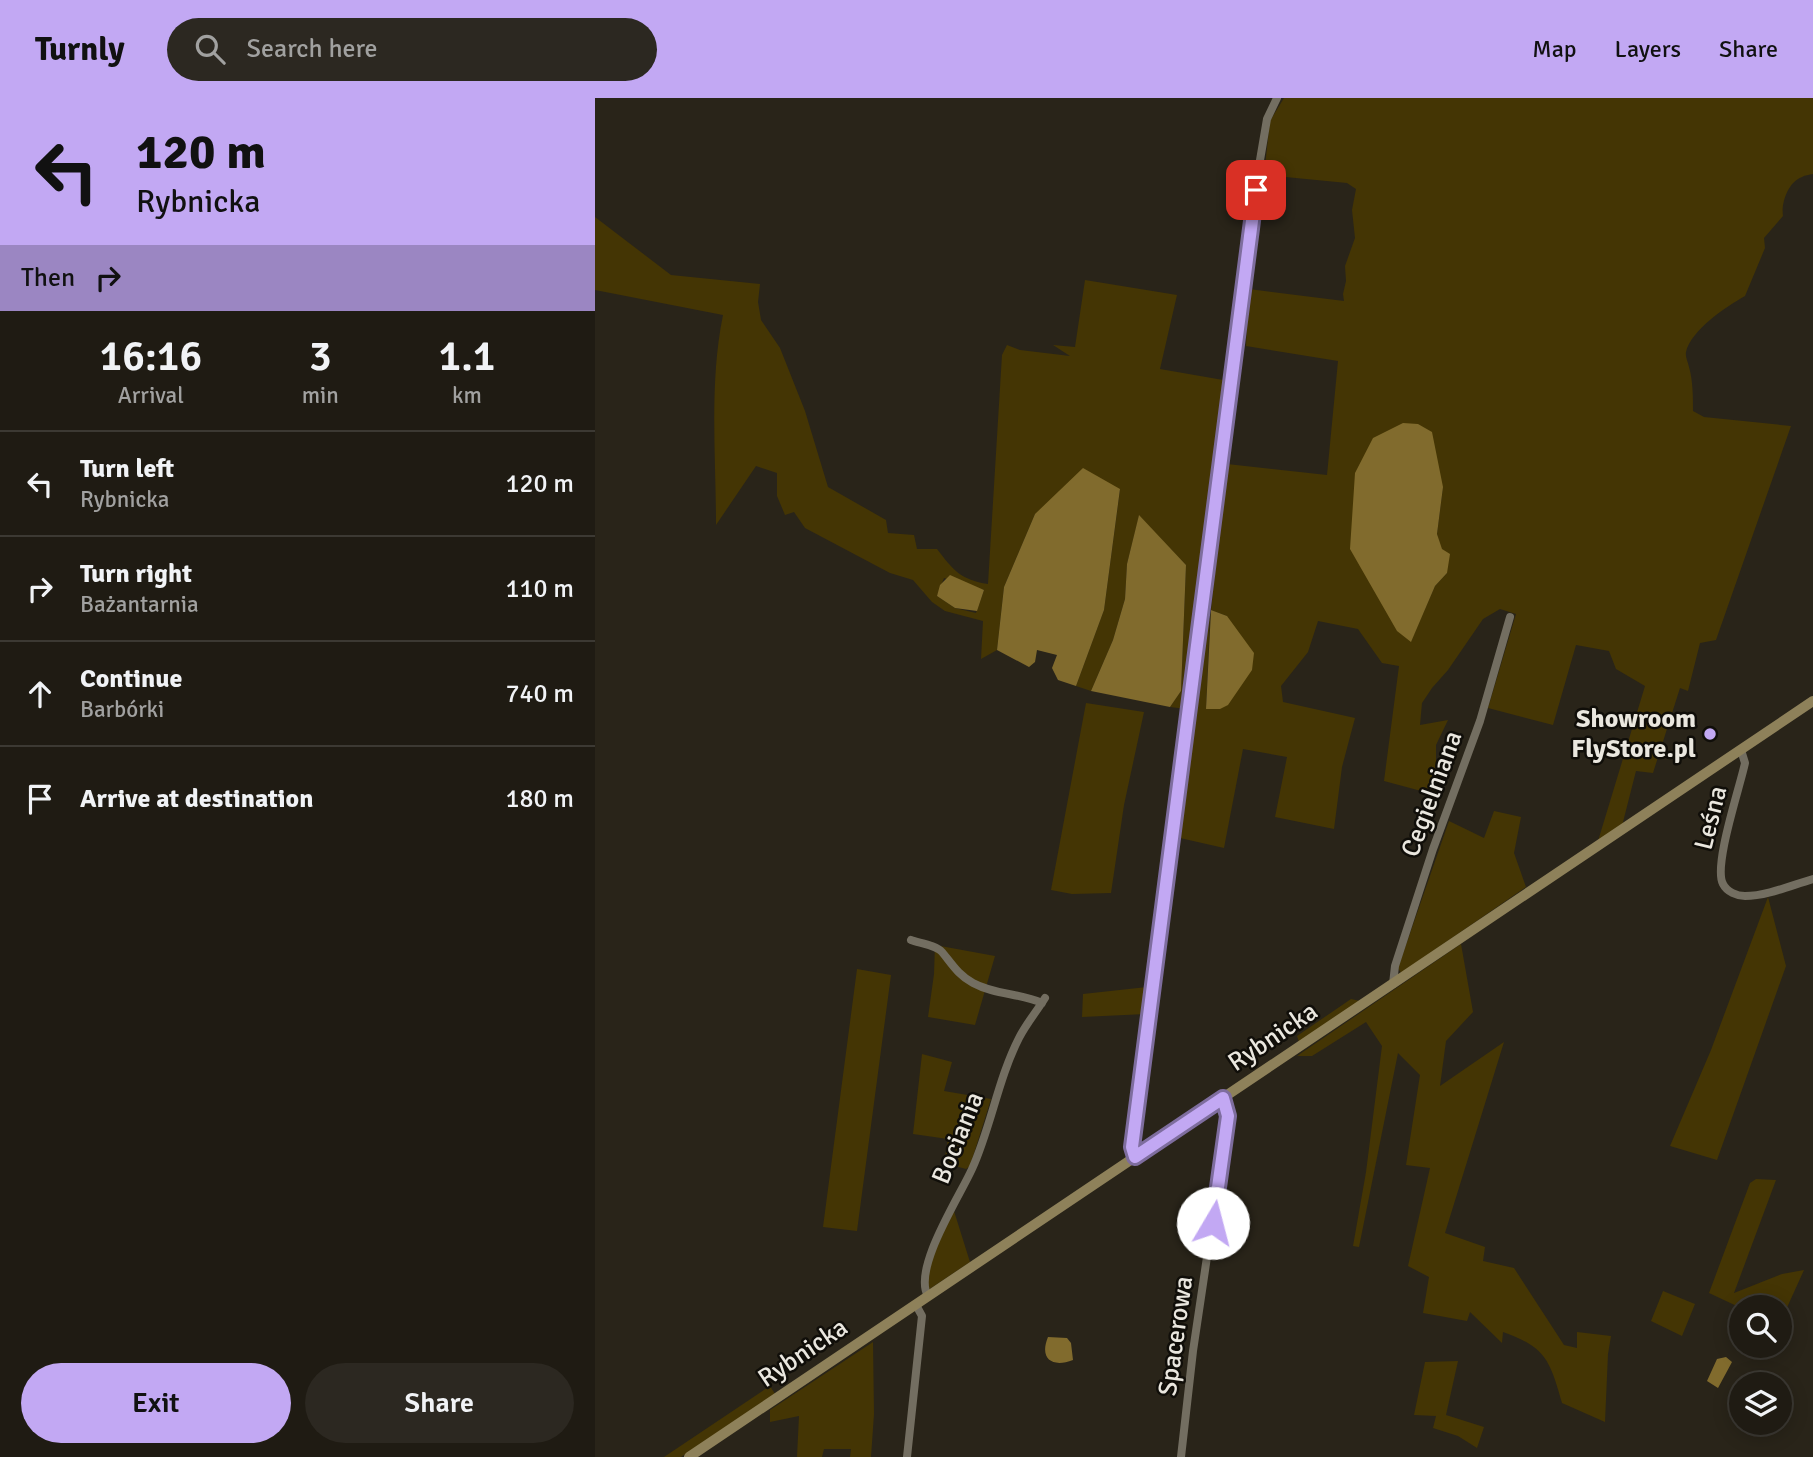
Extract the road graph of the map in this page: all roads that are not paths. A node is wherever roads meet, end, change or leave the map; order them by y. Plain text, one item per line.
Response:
1 (1277, 98) edge
2 (1510, 617) dead end
3 (1813, 701) edge
4 (1741, 750) junction
5 (1813, 879) edge
6 (911, 940) dead end
7 (1393, 984) junction
8 (1223, 1098) junction
9 (1135, 1157) junction
10 (928, 1296) junction
11 (916, 1305) junction
12 (689, 1457) edge
13 (907, 1457) edge
14 (1181, 1457) edge

1 - 9 street
2 - 7 street, Cegielniana
3 - 4 main road, Rybnicka
4 - 5 street, Leśna
4 - 7 main road, Rybnicka
6 - 10 street, Bociania
7 - 8 main road, Rybnicka
8 - 9 main road, Rybnicka
8 - 14 street, Spacerowa
9 - 10 main road, Rybnicka
10 - 11 main road, Rybnicka
11 - 12 main road, Rybnicka
11 - 13 street

